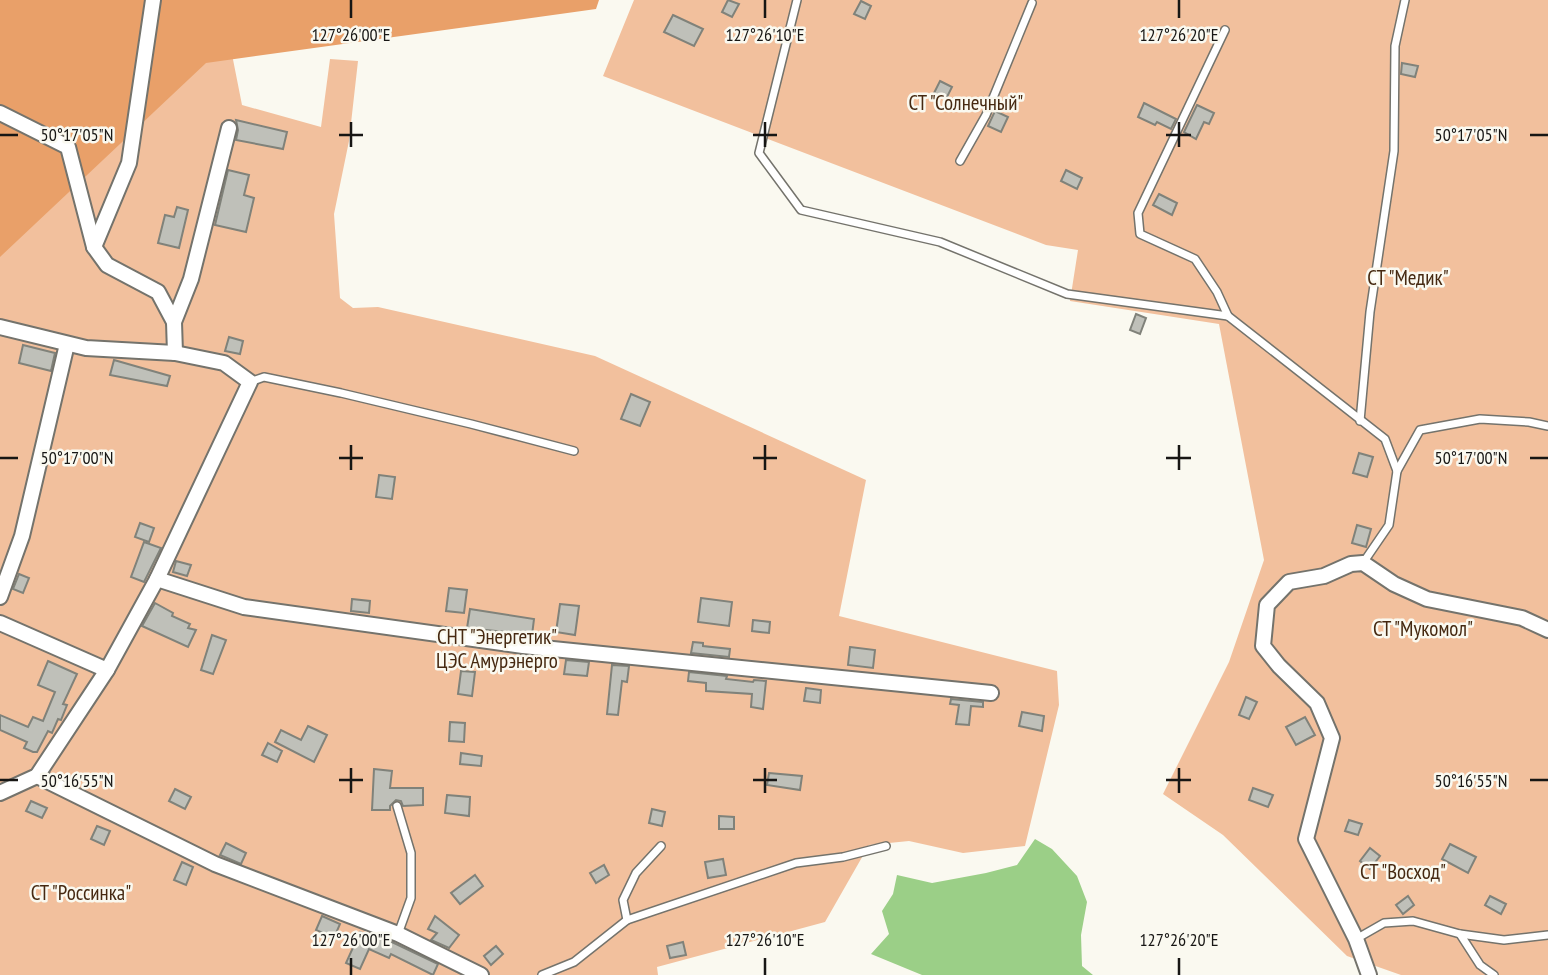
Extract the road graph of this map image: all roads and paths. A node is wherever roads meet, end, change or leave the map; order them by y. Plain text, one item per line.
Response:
1 (153, 0) edge
2 (797, 0) edge
3 (1405, 0) edge
4 (1030, 1) edge
5 (1225, 30) dead end
6 (0, 113) edge
7 (229, 128) dead end
8 (960, 161) dead end
9 (94, 247) junction
10 (1228, 316) junction
11 (174, 322) junction
12 (0, 327) edge
13 (67, 344) junction
14 (175, 353) junction
15 (250, 382) junction
16 (1360, 421) junction
17 (1548, 426) edge
18 (574, 452) dead end
19 (1397, 471) junction
20 (1363, 562) junction
21 (157, 579) junction
22 (0, 597) edge
23 (0, 623) edge
24 (1548, 630) edge
25 (107, 670) junction
26 (991, 693) dead end
27 (37, 776) junction
28 (0, 793) edge
29 (397, 806) dead end
30 (661, 846) dead end
31 (887, 846) dead end
32 (627, 920) junction
33 (398, 934) junction
34 (1460, 934) junction
35 (1548, 935) edge
36 (1356, 939) junction
37 (481, 975) edge
38 (542, 975) edge
39 (1369, 975) edge
40 (1494, 975) edge

1 - 9 street
2 - 10 lane
3 - 16 lane
4 - 8 lane
5 - 10 lane
6 - 9 street
7 - 11 street
9 - 11 street
10 - 16 lane
11 - 14 street
12 - 13 street
13 - 14 street
13 - 22 street
14 - 15 street
15 - 18 lane
15 - 21 street
16 - 19 lane
17 - 19 lane
19 - 20 lane
20 - 24 street
20 - 36 street
21 - 25 street
21 - 26 street
23 - 25 street
25 - 27 street
27 - 28 street
27 - 33 street
29 - 33 lane
30 - 32 lane
31 - 32 lane
32 - 38 lane
33 - 37 street
34 - 35 lane
34 - 36 lane
34 - 40 lane
36 - 39 street

